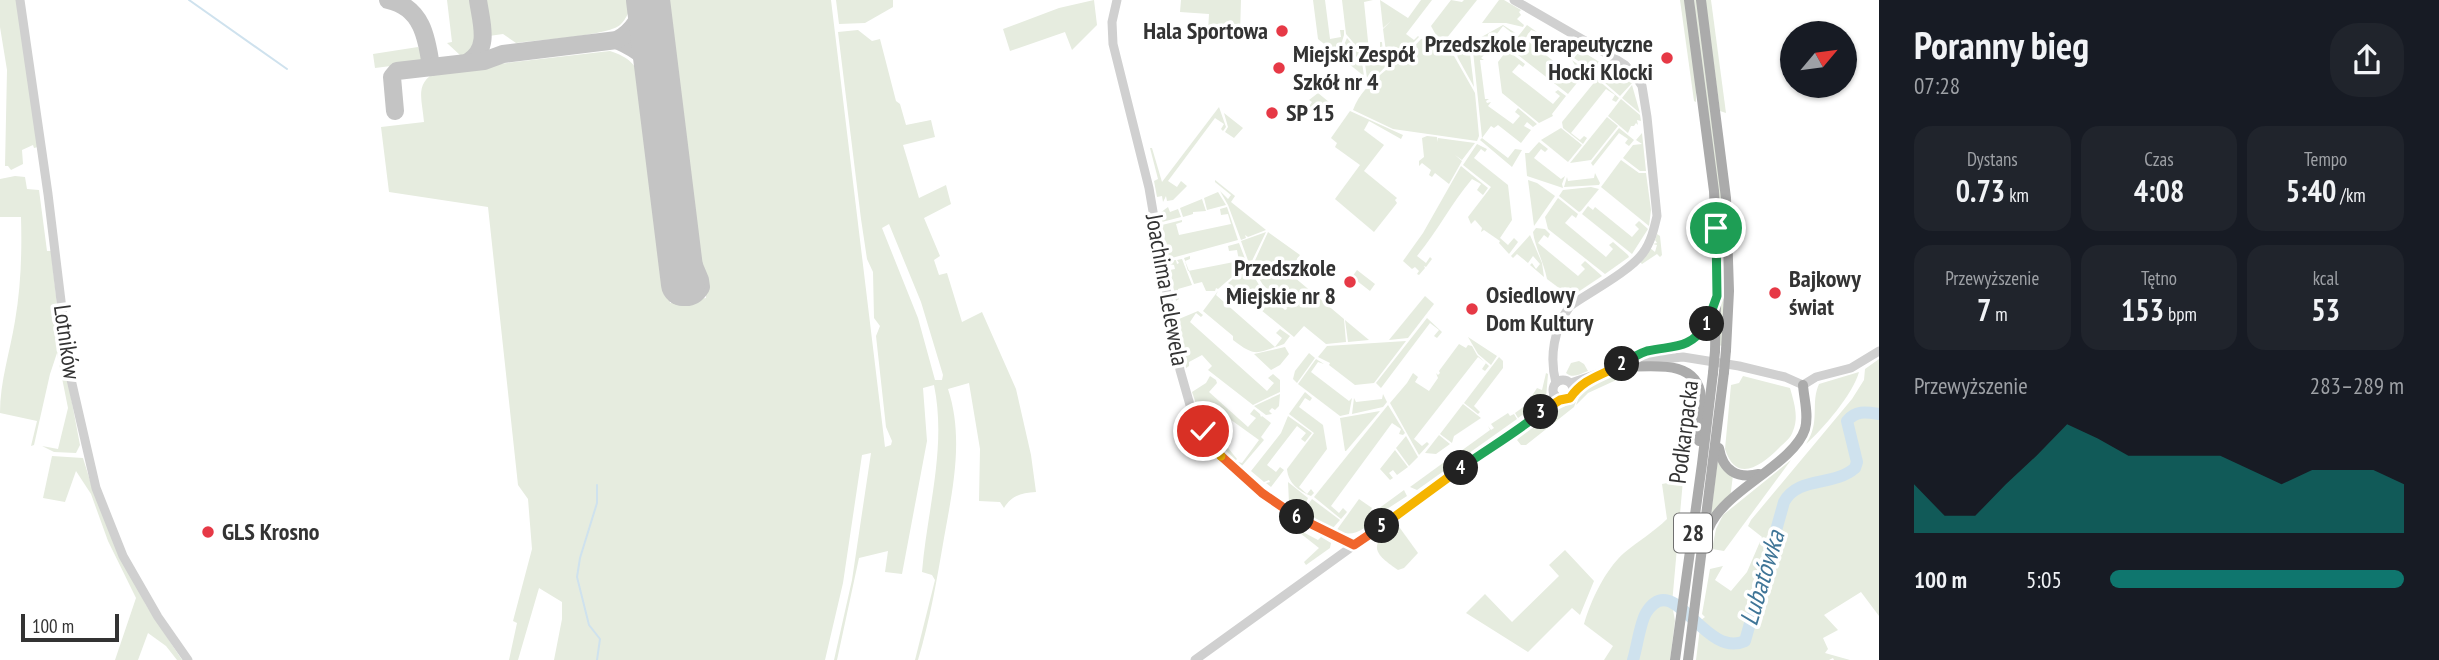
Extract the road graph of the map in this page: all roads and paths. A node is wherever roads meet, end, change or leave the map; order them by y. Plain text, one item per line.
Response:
1 (20, 0) edge
2 (1117, 0) edge
3 (1514, 0) edge
4 (1689, 0) edge
5 (1701, 0) edge
6 (1717, 296) junction
7 (1720, 350) junction
8 (1879, 351) edge
9 (1618, 367) junction
10 (1718, 372) junction
11 (1566, 384) junction
12 (1802, 385) junction
13 (1558, 397) junction
14 (1717, 436) junction
15 (1702, 464) junction
16 (1762, 474) junction
17 (1704, 544) junction
18 (1354, 545) junction
19 (1675, 659) edge
20 (188, 660) edge
21 (1195, 660) edge
22 (1688, 660) edge

1 - 20 street, Lotników
2 - 18 street, Joachima Lelewela
3 - 11 street
4 - 6 main road, Podkarpacka / 28
5 - 7 main road, Podkarpacka / 28
6 - 7 main road, Podkarpacka / 28
6 - 9 main road
7 - 10 main road, Podkarpacka / 28, bridge
8 - 12 street
9 - 11 street
9 - 12 street
9 - 15 main road
10 - 14 main road, Podkarpacka / 28
10 - 15 main road, Podkarpacka / 28
11 - 13 street
11 - 13 street
12 - 16 main road
13 - 18 street
14 - 16 main road
14 - 17 main road, Podkarpacka / 28
15 - 19 main road, Podkarpacka / 28
16 - 17 main road
17 - 22 main road, Podkarpacka / 28
18 - 21 street

